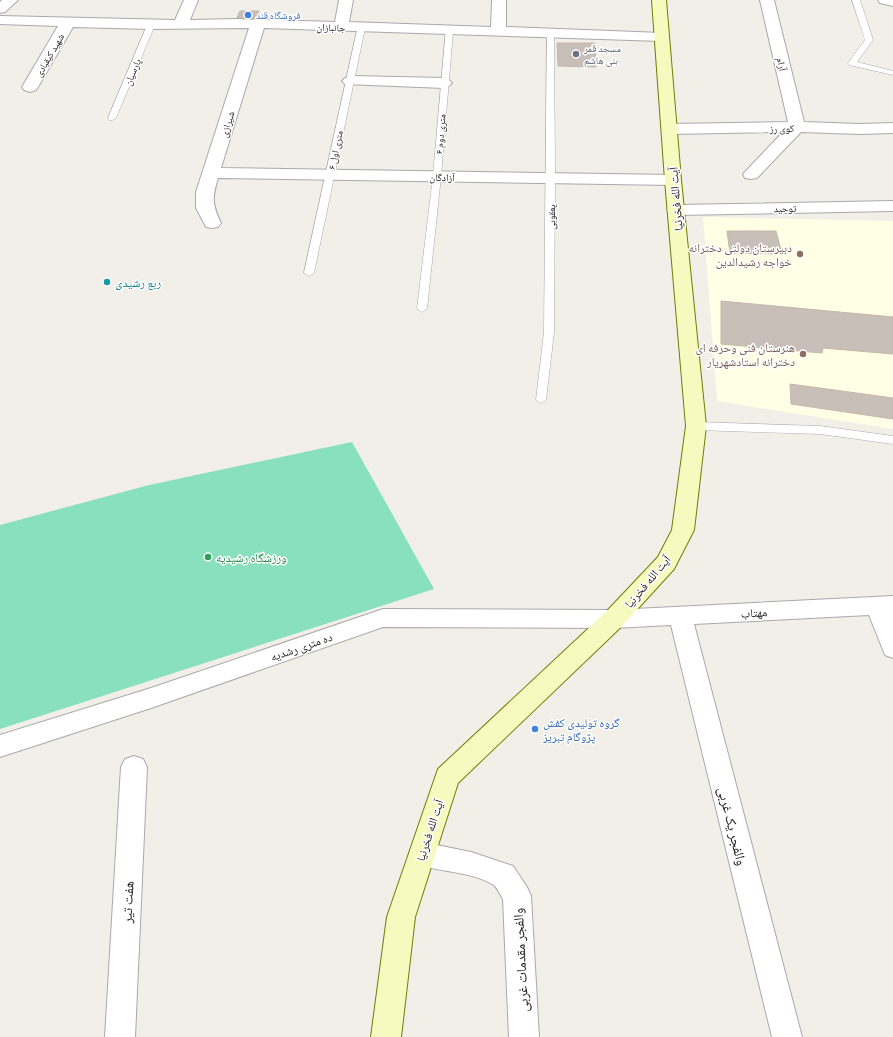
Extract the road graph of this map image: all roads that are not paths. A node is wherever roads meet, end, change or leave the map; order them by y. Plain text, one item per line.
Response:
1 (11, 0) edge
2 (190, 0) edge
3 (346, 0) edge
4 (499, 0) edge
5 (659, 0) edge
6 (766, 0) edge
7 (856, 0) edge
8 (885, 0) edge
9 (893, 2) edge
10 (0, 9) edge
11 (0, 20) edge
12 (68, 22) junction
13 (181, 24) junction
14 (258, 24) junction
15 (151, 25) junction
16 (341, 27) junction
17 (361, 28) junction
18 (448, 30) junction
19 (498, 32) junction
20 (550, 34) junction
21 (662, 37) junction
22 (893, 73) edge
23 (350, 81) junction
24 (444, 83) junction
25 (30, 87) dead end
26 (112, 118) dead end
27 (797, 127) junction
28 (893, 128) edge
29 (670, 129) junction
30 (212, 173) junction
31 (751, 174) dead end
32 (330, 175) junction
33 (437, 176) junction
34 (551, 178) junction
35 (673, 180) junction
36 (893, 206) edge
37 (676, 210) junction
38 (212, 223) dead end
39 (309, 273) dead end
40 (422, 309) dead end
41 (541, 400) dead end
42 (696, 426) junction
43 (893, 440) edge
44 (885, 606) edge
45 (680, 616) junction
46 (614, 619) junction
47 (893, 648) edge
48 (0, 746) edge
49 (134, 767) dead end
50 (422, 854) junction
51 (120, 1037) edge
52 (386, 1037) edge
53 (524, 1037) edge
54 (787, 1037) edge

1 - 10 street
2 - 13 street
3 - 16 street
4 - 19 street
5 - 21 street, آیت الله فخرنیا
6 - 27 street, آرام
7 - 22 lane
8 - 9 street
11 - 12 street, جانبازان
12 - 15 street, جانبازان
12 - 25 street, شهید کیقبادی
13 - 14 street, جانبازان
13 - 15 street, جانبازان
14 - 16 street, جانبازان
14 - 30 street, شیرازی
15 - 26 lane, پارسیان
16 - 17 street, جانبازان
17 - 18 street, جانبازان
17 - 23 lane, ۶ متری اول
18 - 19 street, جانبازان
18 - 24 lane, ۶ متری دوم
19 - 20 street, جانبازان
20 - 21 street, جانبازان
20 - 34 lane, یعقوبی
21 - 29 street, آیت الله فخرنیا
23 - 24 street
23 - 32 lane, ۶ متری اول
24 - 33 lane, ۶ متری دوم
27 - 28 street, کوی رز
27 - 29 street, کوی رز
27 - 31 street
29 - 35 street, آیت الله فخرنیا
30 - 32 street, آزادگان
30 - 38 street, شیرازی
32 - 33 street, آزادگان
32 - 39 lane, ۶ متری اول
33 - 34 street, آزادگان
33 - 40 lane, ۶ متری دوم
34 - 35 street, آزادگان
34 - 41 lane, یعقوبی
35 - 37 street, آیت الله فخرنیا
36 - 37 street, توحید
37 - 42 street, آیت الله فخرنیا
42 - 43 lane
42 - 46 street, آیت الله فخرنیا
44 - 45 street, مهتاب
44 - 47 street
45 - 46 street, مهتاب
45 - 54 street, والفجر یک غربی
46 - 48 street, ده متری رشدیه
46 - 50 street, آیت الله فخرنیا
49 - 51 street, هفت تیر
50 - 52 street, آیت الله فخرنیا
50 - 53 street, والفجر مقدمات غربی

